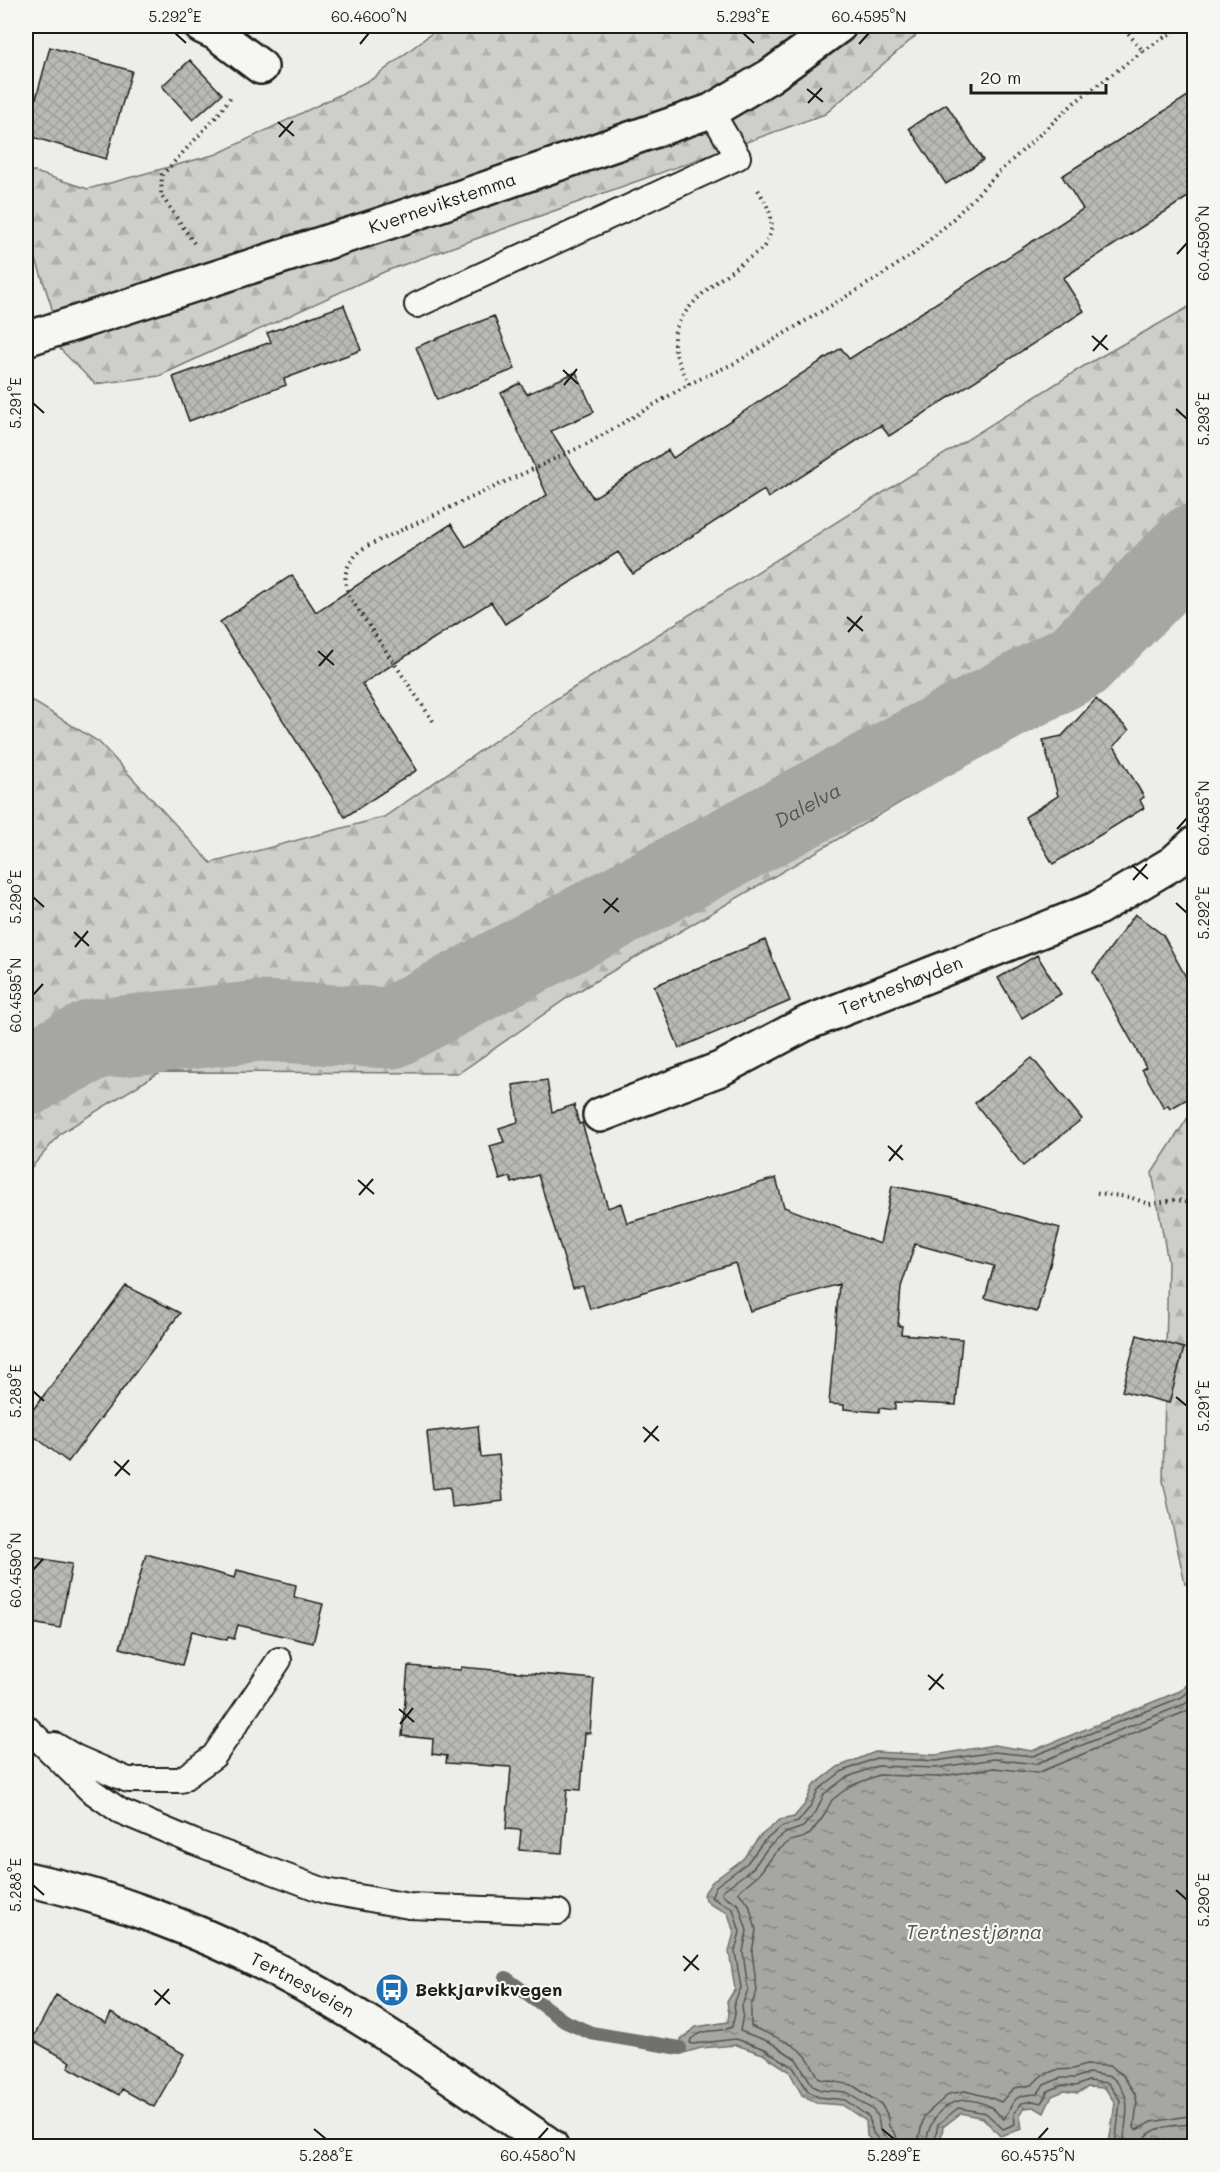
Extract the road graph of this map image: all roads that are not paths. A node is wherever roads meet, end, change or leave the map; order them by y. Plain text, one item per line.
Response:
1 (201, 26) edge
2 (839, 26) edge
3 (258, 65) road end
4 (711, 111) junction
5 (417, 305) dead end
6 (26, 339) edge
7 (1194, 844) edge
8 (600, 1114) dead end
9 (279, 1660) dead end
10 (27, 1728) edge
11 (26, 1879) edge
12 (558, 1912) dead end
13 (551, 2146) edge

1 - 3 street
2 - 4 street, Kvernevikstemma
4 - 5 lane
4 - 6 street, Kvernevikstemma
7 - 8 street, Tertneshøyden
9 - 10 lane
10 - 12 lane
11 - 13 street, Tertnesveien

